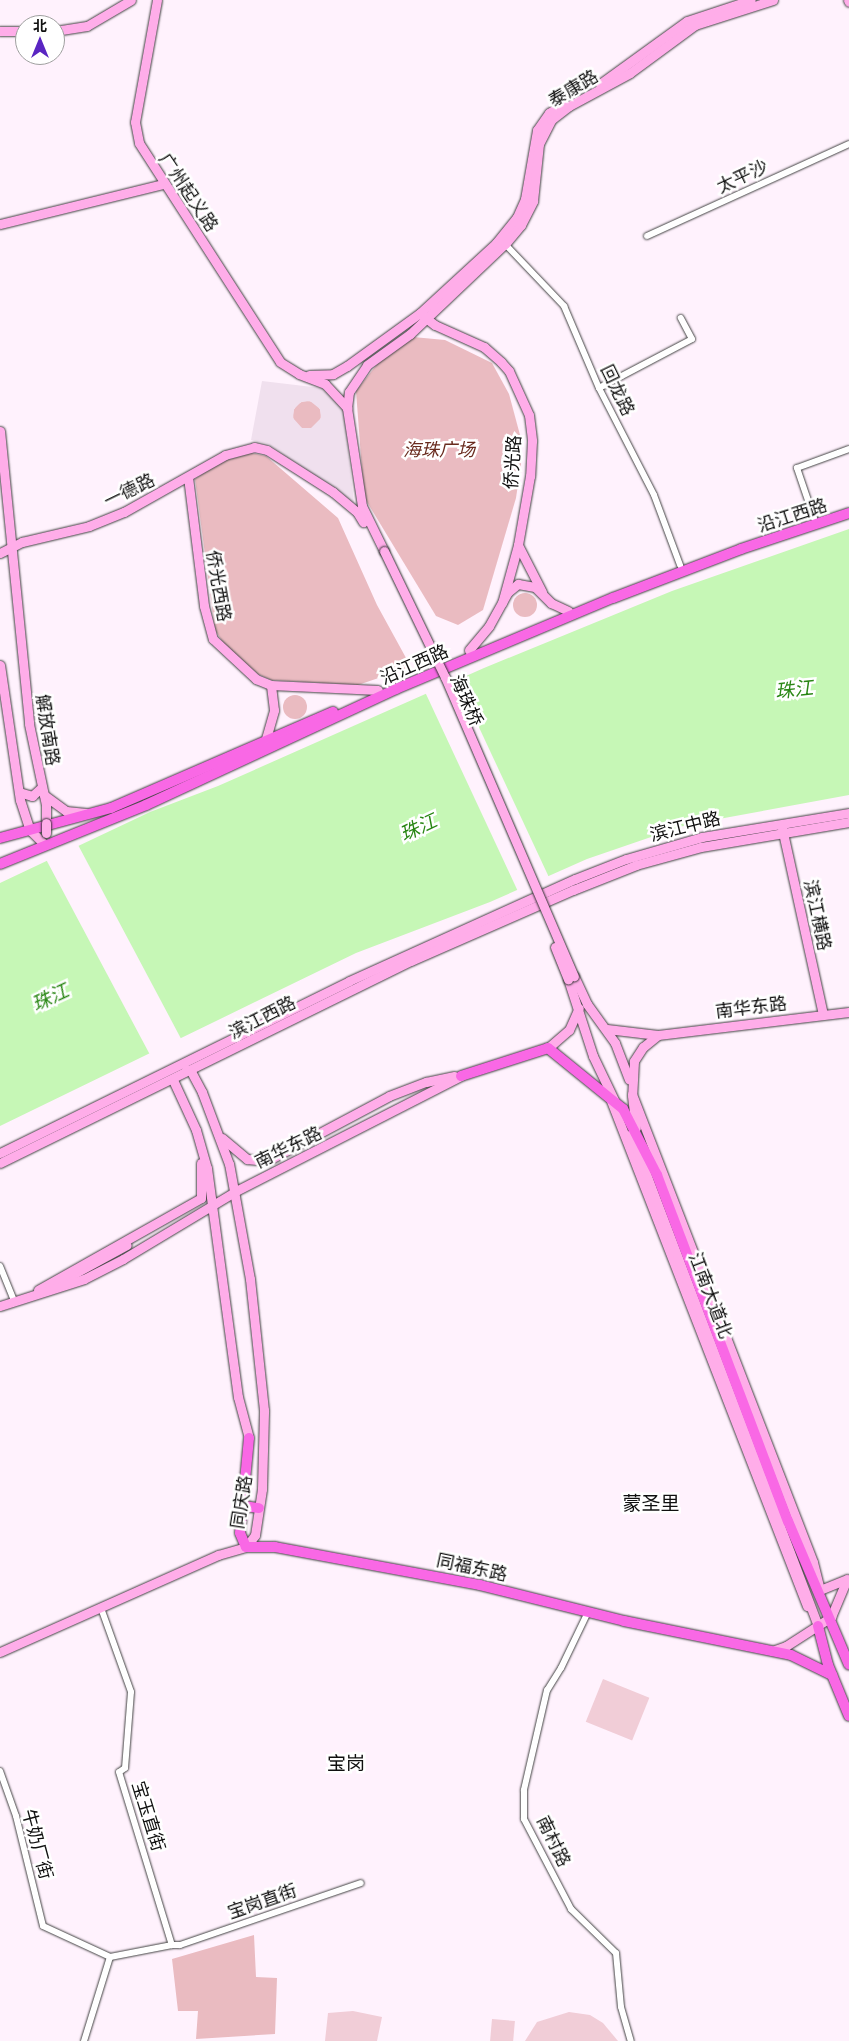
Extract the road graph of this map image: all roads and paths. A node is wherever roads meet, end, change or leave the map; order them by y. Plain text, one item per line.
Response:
1 (131, 0) edge
2 (158, 0) edge
3 (751, 0) edge
4 (773, 0) edge
5 (65, 29) edge
6 (0, 31) edge
7 (15, 31) edge
8 (849, 144) edge
9 (163, 184) junction
10 (0, 224) edge
11 (647, 236) dead end
12 (505, 244) junction
13 (423, 316) junction
14 (681, 318) dead end
15 (299, 374) junction
16 (599, 388) junction
17 (347, 408) junction
18 (0, 431) edge
19 (849, 449) edge
20 (267, 450) joint
21 (188, 477) junction
22 (9, 504) junction
23 (849, 506) edge
24 (0, 513) edge
25 (849, 513) edge
26 (814, 518) junction
27 (518, 545) junction
28 (13, 546) junction
29 (0, 553) edge
30 (382, 553) junction
31 (680, 565) junction
32 (542, 593) junction
33 (502, 603) junction
34 (568, 610) junction
35 (469, 650) junction
36 (0, 665) edge
37 (271, 685) junction
38 (378, 690) junction
39 (265, 742) junction
40 (43, 791) junction
41 (19, 792) junction
42 (98, 812) junction
43 (849, 812) edge
44 (849, 822) edge
45 (782, 828) junction
46 (30, 830) junction
47 (0, 838) edge
48 (44, 845) junction
49 (0, 864) edge
50 (538, 900) junction
51 (571, 977) junction
52 (579, 1008) junction
53 (849, 1012) edge
54 (823, 1015) junction
55 (607, 1029) junction
56 (658, 1035) junction
57 (548, 1048) junction
58 (179, 1067) junction
59 (192, 1070) junction
60 (461, 1076) junction
61 (173, 1080) junction
62 (632, 1094) junction
63 (611, 1096) junction
64 (218, 1132) junction
65 (200, 1142) junction
66 (298, 1145) junction
67 (0, 1153) edge
68 (0, 1163) edge
69 (272, 1174) junction
70 (657, 1175) junction
71 (236, 1191) junction
72 (201, 1198) junction
73 (212, 1200) junction
74 (127, 1246) dead end
75 (0, 1266) edge
76 (29, 1295) junction
77 (14, 1301) junction
78 (0, 1306) edge
79 (249, 1438) joint
80 (244, 1506) junction
81 (259, 1508) junction
82 (246, 1547) junction
83 (848, 1578) edge
84 (820, 1590) junction
85 (103, 1607) junction
86 (588, 1612) junction
87 (832, 1617) junction
88 (818, 1626) junction
89 (772, 1650) junction
90 (0, 1652) edge
91 (849, 1665) edge
92 (832, 1675) junction
93 (849, 1716) edge
94 (0, 1770) edge
95 (361, 1883) dead end
96 (172, 1945) junction
97 (110, 1957) junction
98 (84, 2041) edge
99 (631, 2041) edge

1 - 5 main road
2 - 9 main road, 广州起义路
3 - 13 main road, 泰康路
4 - 12 main road, 泰康路
6 - 7 main road
8 - 11 street, 太平沙
9 - 10 main road
9 - 15 main road, 广州起义路
12 - 13 main road, 泰康路
12 - 16 street, 回龙路
13 - 15 main road, 泰康路
13 - 17 main road, 泰康路
13 - 27 main road, 侨光路
14 - 16 street
15 - 17 main road, 广州起义路
16 - 31 street, 回龙路
17 - 30 main road, 海珠桥
18 - 22 main road, 解放南路
19 - 26 street
20 - 21 main road, 一德路
20 - 30 main road, 海珠桥
21 - 28 main road, 一德路
21 - 37 main road, 侨光西路
22 - 24 main road
22 - 28 main road, 解放南路
23 - 26 main road, 沿江西路
25 - 48 main road, 沿江西路
26 - 31 main road, 沿江西路
27 - 32 main road
27 - 33 main road, 侨光路
28 - 29 main road, 一德路
28 - 40 main road, 解放南路
30 - 51 main road, 海珠桥, bridge
31 - 34 main road, 沿江西路
32 - 33 main road
32 - 34 main road
33 - 35 main road
34 - 35 main road, 沿江西路
35 - 38 main road, 沿江西路
36 - 41 main road
37 - 38 main road, 侨光西路
37 - 39 main road
38 - 39 main road, 沿江西路
39 - 42 main road, 沿江西路
40 - 41 main road
40 - 42 main road
40 - 48 main road, 解放南路, bridge
41 - 46 main road
42 - 46 main road, 沿江西路
43 - 45 main road, 滨江中路
44 - 45 main road, 滨江中路
45 - 50 main road, 滨江中路
45 - 54 main road, 滨江横路
46 - 47 main road, 沿江西路
46 - 48 main road
48 - 49 main road, 沿江西路
50 - 58 main road, 滨江西路
50 - 59 main road, 滨江西路
51 - 52 main road, 江南大道北
51 - 55 main road, 江南大道北
52 - 57 main road, 南华东路
52 - 63 main road, 江南大道北
53 - 54 main road, 南华东路
54 - 56 main road, 南华东路
55 - 56 main road, 南华东路
55 - 62 main road, 江南大道北
56 - 62 main road
57 - 60 main road, 南华东路
57 - 63 main road
58 - 59 main road
58 - 61 main road
58 - 67 main road, 滨江西路
59 - 61 main road, 滨江西路
59 - 64 main road
60 - 66 main road
60 - 69 main road, 南华东路
61 - 65 main road
61 - 68 main road, 滨江西路
62 - 70 main road, 江南大道北
62 - 84 main road
63 - 70 main road
63 - 88 main road, 江南大道北
64 - 66 main road
64 - 71 main road, 同庆路
65 - 72 main road
65 - 73 main road
66 - 69 main road
69 - 71 main road, 南华东路
70 - 84 main road, 江南大道北
71 - 73 main road, 南华东路
71 - 81 main road, 同庆路
72 - 73 main road, 南华东路
72 - 76 main road, 南华东路
73 - 76 main road
73 - 79 main road
74 - 76 main road
75 - 77 street
76 - 77 main road
77 - 78 main road
79 - 80 main road, 同庆路
80 - 81 main road
80 - 82 main road, 同庆路
81 - 82 main road, 同庆路
82 - 85 main road, 同福东路
82 - 86 main road, 同福东路
83 - 84 main road
83 - 87 main road
84 - 87 main road, 江南大道北
85 - 90 main road, 同福东路
85 - 96 street, 宝玉直街
86 - 89 main road, 同福东路
86 - 99 street, 南村路
87 - 88 main road, 同福东路
87 - 91 main road, 江南大道北
88 - 89 main road, 同福东路
88 - 92 main road
89 - 92 main road
92 - 93 main road
94 - 97 street, 牛奶厂街
95 - 96 street, 宝岗直街
96 - 97 street
97 - 98 street

